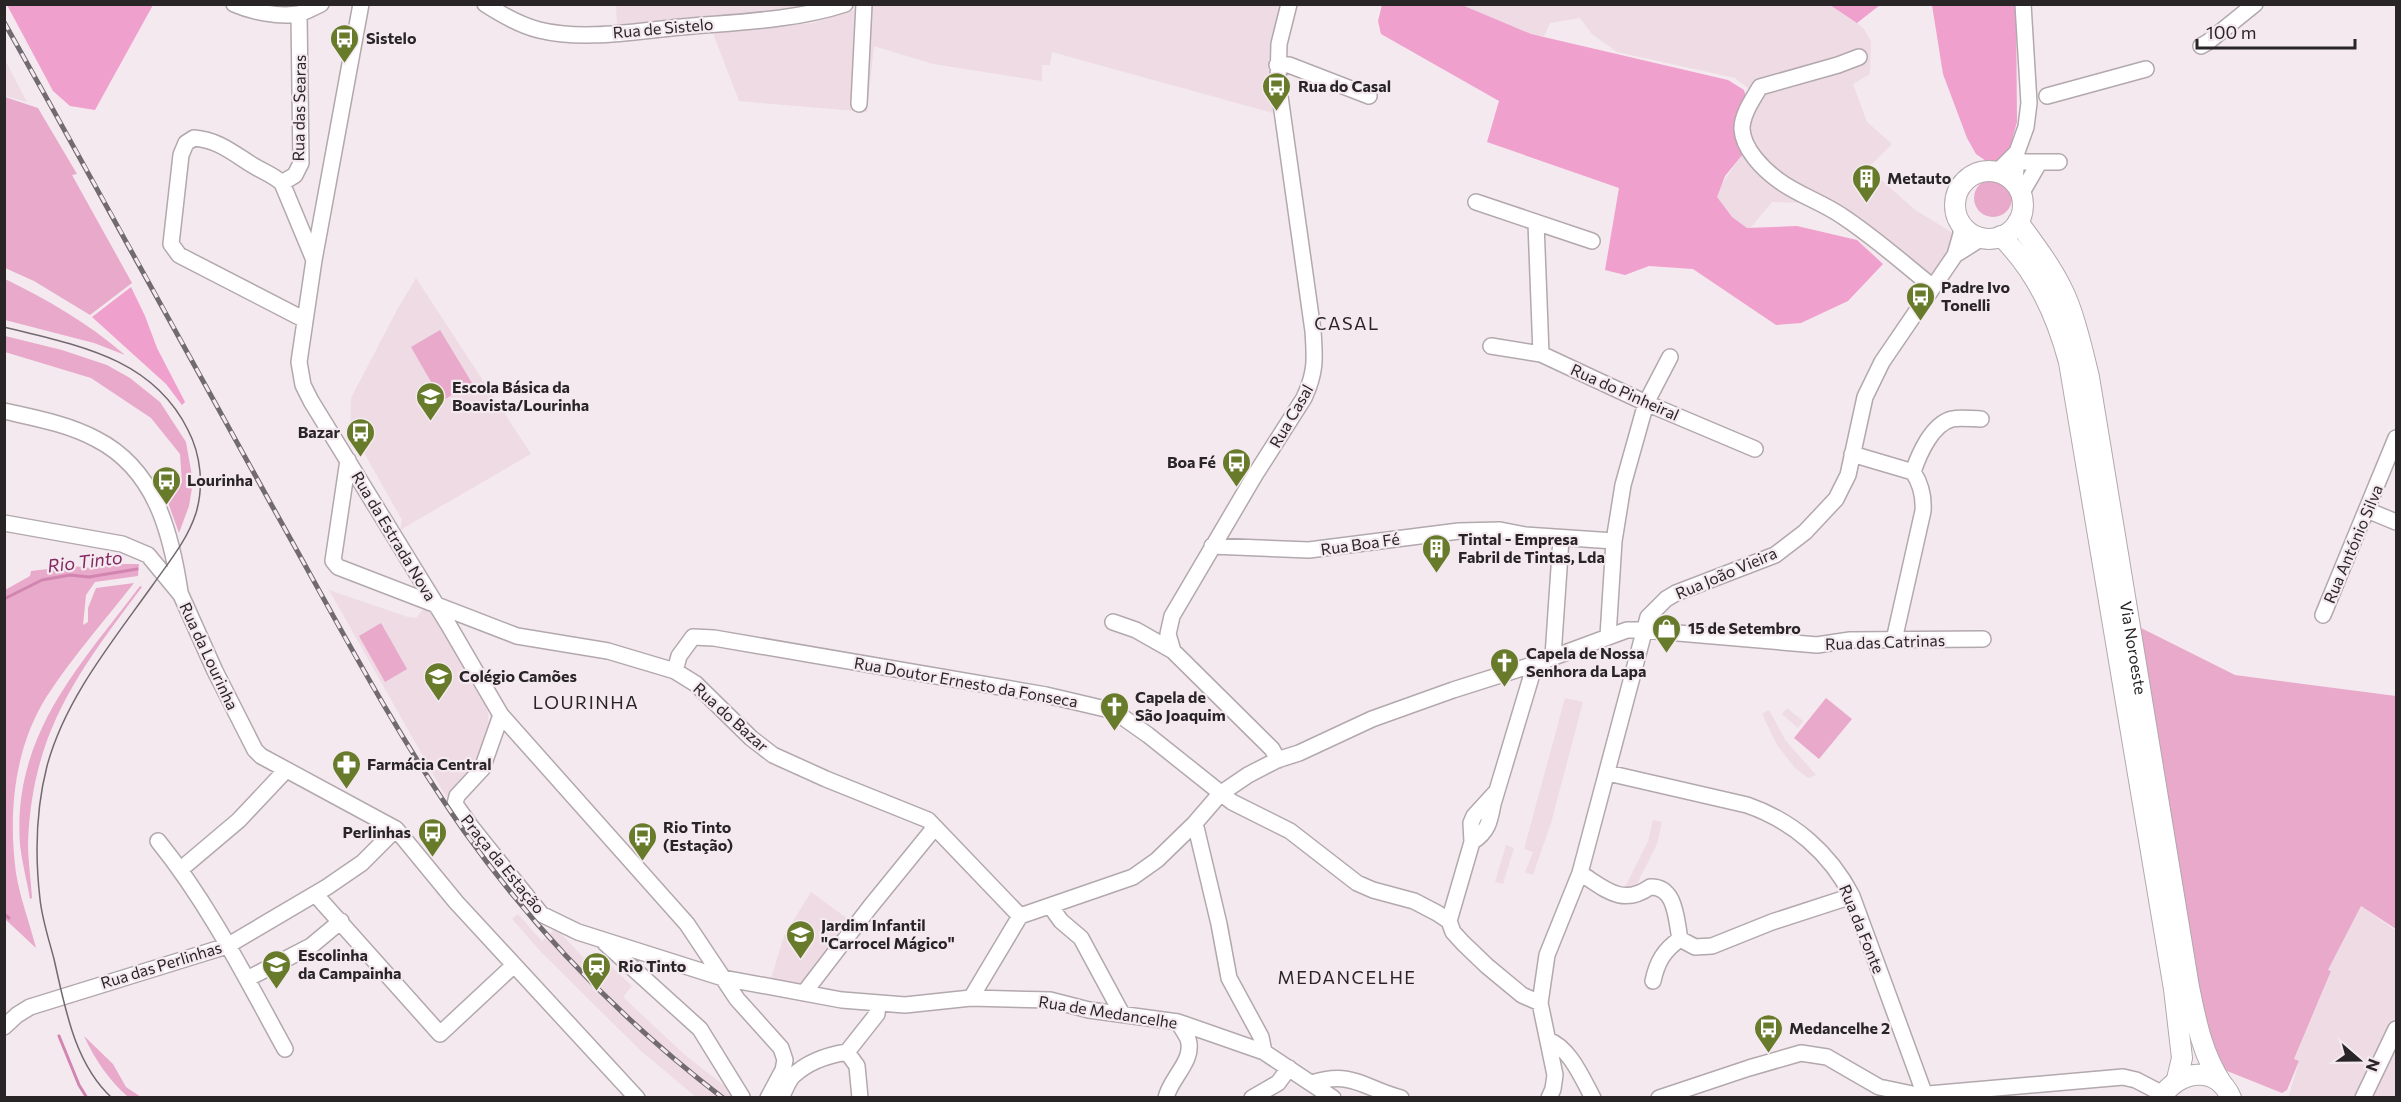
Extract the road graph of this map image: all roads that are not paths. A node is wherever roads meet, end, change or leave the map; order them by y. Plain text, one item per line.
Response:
1 (234, 4) edge
2 (321, 4) edge
3 (361, 4) edge
4 (485, 4) edge
5 (844, 4) edge
6 (864, 4) edge
7 (1289, 4) edge
8 (2023, 4) edge
9 (2255, 4) edge
10 (299, 14) junction
11 (2201, 46) dead end
12 (1859, 57) dead end
13 (1277, 65) junction
14 (2146, 69) dead end
15 (2028, 83) junction
16 (1369, 96) dead end
17 (2047, 96) junction
18 (859, 104) dead end
19 (2026, 127) junction
20 (2016, 157) junction
21 (2059, 162) dead end
22 (2039, 163) junction
23 (1993, 171) junction
24 (282, 183) junction
25 (2018, 188) junction
26 (1476, 202) dead end
27 (2018, 222) junction
28 (1536, 223) junction
29 (1961, 223) junction
30 (1992, 237) junction
31 (1592, 241) dead end
32 (1955, 255) junction
33 (314, 260) junction
34 (1933, 287) junction
35 (305, 320) junction
36 (1491, 346) dead end
37 (1541, 354) junction
38 (1670, 357) dead end
39 (1646, 403) junction
40 (4, 411) edge
41 (1981, 419) dead end
42 (2397, 438) edge
43 (1755, 449) dead end
44 (1852, 454) junction
45 (348, 460) junction
46 (1913, 472) junction
47 (2367, 510) junction
48 (2397, 522) edge
49 (4, 523) edge
50 (166, 525) junction
51 (1561, 539) junction
52 (1614, 541) junction
53 (1212, 546) junction
54 (147, 555) junction
55 (181, 595) junction
56 (435, 604) junction
57 (2323, 615) dead end
58 (1113, 621) dead end
59 (1643, 630) junction
60 (1608, 636) junction
61 (1983, 639) dead end
62 (1894, 640) junction
63 (1173, 651) junction
64 (1553, 656) junction
65 (1535, 664) junction
66 (675, 671) junction
67 (501, 715) junction
68 (1278, 760) junction
69 (286, 770) junction
70 (1608, 773) junction
71 (1220, 794) junction
72 (1195, 823) junction
73 (933, 826) junction
74 (396, 829) junction
75 (158, 841) dead end
76 (181, 869) junction
77 (1580, 873) junction
78 (315, 894) junction
79 (1852, 896) junction
80 (1051, 907) junction
81 (1020, 916) junction
82 (341, 921) junction
83 (1449, 921) junction
84 (600, 939) junction
85 (1680, 939) junction
86 (227, 946) junction
87 (514, 965) junction
88 (723, 978) junction
89 (247, 979) junction
90 (1653, 981) dead end
91 (804, 993) junction
92 (971, 998) junction
93 (1540, 1003) junction
94 (878, 1005) junction
95 (1122, 1014) junction
96 (1178, 1022) junction
97 (4, 1027) edge
98 (2397, 1029) edge
99 (1548, 1040) junction
100 (285, 1049) dead end
101 (847, 1052) junction
102 (1264, 1052) junction
103 (1289, 1068) junction
104 (2177, 1079) junction
105 (1312, 1083) junction
106 (2227, 1091) edge
107 (1171, 1096) edge
108 (1925, 1096) edge
109 (2162, 1096) edge
110 (742, 1097) edge
111 (638, 1098) edge
112 (768, 1098) edge
113 (781, 1098) edge
114 (860, 1098) edge
115 (1252, 1098) edge
116 (1333, 1098) edge
117 (1401, 1098) edge
118 (1549, 1098) edge
119 (1593, 1098) edge
120 (1659, 1098) edge
121 (2363, 1098) edge

1 - 10 street
2 - 10 street
3 - 33 street, Rua da Estrada Nova
4 - 5 street, Rua de Sistelo
6 - 18 street
7 - 13 street, Rua Casal
8 - 15 street
9 - 11 street
10 - 24 street, Rua das Searas
12 - 34 street
13 - 16 street
13 - 53 street, Rua Casal
14 - 17 street
15 - 17 street
15 - 19 street
17 - 19 street
19 - 20 street
20 - 22 street
20 - 23 street
20 - 25 street
21 - 22 street
22 - 25 street
23 - 25 main road
23 - 29 main road
24 - 33 street, Rua das Searas
24 - 35 street
25 - 27 main road
26 - 28 street
27 - 30 main road
27 - 106 main road, Via Noroeste
28 - 31 street
28 - 37 street
29 - 30 main road
29 - 32 street, Rua João Vieira
30 - 32 street, Rua João Vieira
30 - 104 main road, Via Noroeste
32 - 34 street, Rua João Vieira
33 - 35 street, Rua da Estrada Nova
34 - 44 street, Rua João Vieira
35 - 45 street, Rua da Estrada Nova
36 - 37 street, Rua do Pinheiral
37 - 39 street, Rua do Pinheiral
38 - 39 street
39 - 43 street, Rua do Pinheiral
39 - 52 street
40 - 50 street
41 - 46 street
42 - 47 street, Rua António Silva
44 - 46 street
44 - 59 street, Rua João Vieira
45 - 56 street, Rua da Estrada Nova
45 - 56 street, Rua do Bazar
46 - 62 street
47 - 48 street
47 - 57 street, Rua António Silva
49 - 54 street, Rua da Lourinha
50 - 54 street
50 - 55 street
51 - 52 street, Rua Boa Fé
51 - 53 street, Rua Boa Fé
51 - 64 street
52 - 60 street
53 - 63 street, Rua Casal
54 - 55 street, Rua da Lourinha
55 - 69 street, Rua da Lourinha
56 - 66 street, Rua do Bazar
56 - 67 street, Rua da Estrada Nova
58 - 63 street
59 - 60 street, Rua das Catrinas
59 - 62 street, Rua das Catrinas
59 - 70 street, Rua João Vieira
60 - 64 street, Rua das Catrinas
61 - 62 street, Rua das Catrinas
63 - 68 street
64 - 65 street, Rua das Catrinas
65 - 68 street, Rua das Catrinas
65 - 83 street
66 - 71 street, Rua Doutor Ernesto da Fonseca
66 - 73 street, Rua do Bazar
67 - 84 street, Praça da Estação
67 - 88 street, Rua da Estrada Nova
68 - 71 street, Rua das Catrinas
69 - 74 street, Rua da Lourinha
69 - 76 street
70 - 77 street, Rua João Vieira
70 - 79 street, Rua da Fonte
71 - 72 street, Rua das Catrinas
71 - 83 street, Rua Doutor Ernesto da Fonseca
72 - 80 street, Rua das Catrinas
72 - 102 street
73 - 81 street, Rua do Bazar
73 - 91 street
74 - 78 street, Rua das Perlinhas
74 - 87 street
75 - 76 street
76 - 86 street
77 - 85 street
77 - 93 street, Rua João Vieira
78 - 82 street
78 - 86 street, Rua das Perlinhas
79 - 85 street
79 - 108 street, Rua da Fonte
80 - 81 street, Rua das Catrinas
80 - 95 street
81 - 92 street
82 - 87 street
82 - 89 street
83 - 93 street, Rua Doutor Ernesto da Fonseca
84 - 88 street, Praça da Estação
84 - 110 street
85 - 90 street
86 - 89 street
86 - 97 street, Rua das Perlinhas
87 - 111 street
88 - 91 street, Rua de Medancelhe
88 - 112 street
89 - 100 street
91 - 94 street, Rua de Medancelhe
92 - 94 street, Rua de Medancelhe
92 - 95 street, Rua de Medancelhe
93 - 99 street, Rua João Vieira
94 - 101 street
95 - 96 street, Rua de Medancelhe
96 - 102 street, Rua de Medancelhe
96 - 107 street
98 - 121 street
99 - 118 street, Rua João Vieira
99 - 119 street
101 - 113 street
101 - 114 street
102 - 103 street, Rua de Medancelhe
103 - 105 street, Rua de Medancelhe
103 - 115 street
104 - 106 main road
104 - 109 main road
105 - 116 street, Rua de Medancelhe
105 - 117 street
108 - 109 street
108 - 120 street

